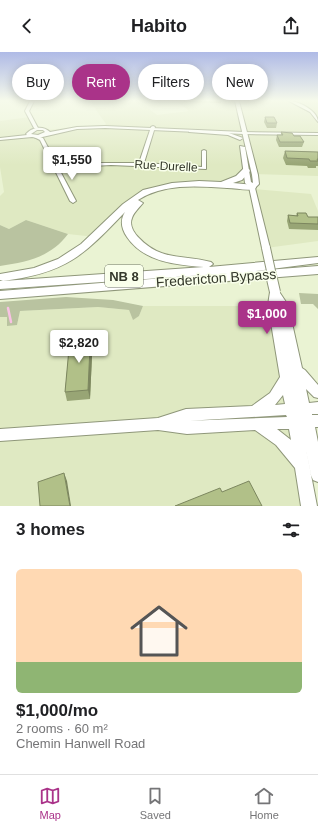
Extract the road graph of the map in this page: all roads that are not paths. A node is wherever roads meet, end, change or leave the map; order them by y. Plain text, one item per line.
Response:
1 (31, 122) edge
2 (240, 122) edge
3 (153, 128) junction
4 (228, 130) joint
5 (191, 131) joint
6 (34, 132) junction
7 (240, 132) junction
8 (45, 134) junction
9 (318, 134) edge
10 (0, 138) edge
11 (204, 151) dead end
12 (141, 165) junction
13 (56, 168) junction
14 (246, 171) junction
15 (219, 185) junction
16 (253, 188) junction
17 (73, 201) dead end
18 (318, 260) edge
19 (248, 268) junction
20 (318, 270) edge
21 (288, 273) junction
22 (318, 274) edge
23 (0, 278) edge
24 (0, 285) edge
25 (275, 292) junction
26 (0, 295) edge
27 (297, 368) junction
28 (286, 377) junction
29 (318, 393) edge
30 (318, 408) edge
31 (303, 417) edge
32 (253, 418) junction
33 (0, 435) edge
34 (312, 458) edge
35 (318, 476) edge
36 (309, 506) edge

1 - 6 street
2 - 7 main road
3 - 4 street
3 - 5 street
3 - 8 street
3 - 12 street
4 - 7 main road
5 - 7 main road
6 - 8 street
6 - 8 street
6 - 10 street
7 - 9 street
7 - 14 main road
7 - 16 main road
8 - 13 street
11 - 12 street, Rue Durelle
12 - 13 street, Rue Durelle
13 - 17 street
14 - 15 highway
14 - 16 main road
15 - 16 highway
15 - 23 highway
16 - 19 highway
16 - 25 main road, bridge
18 - 19 highway, NB 8
19 - 24 highway, Fredericton Bypass / NB 8
20 - 21 highway, NB 8
21 - 22 highway
21 - 26 highway, Fredericton Bypass / NB 8
25 - 27 main road
25 - 28 main road
27 - 29 main road
27 - 31 main road
28 - 31 main road
28 - 32 main road
30 - 31 main road
31 - 32 main road
31 - 34 main road
32 - 33 main road
32 - 34 main road
34 - 35 main road
34 - 36 main road

